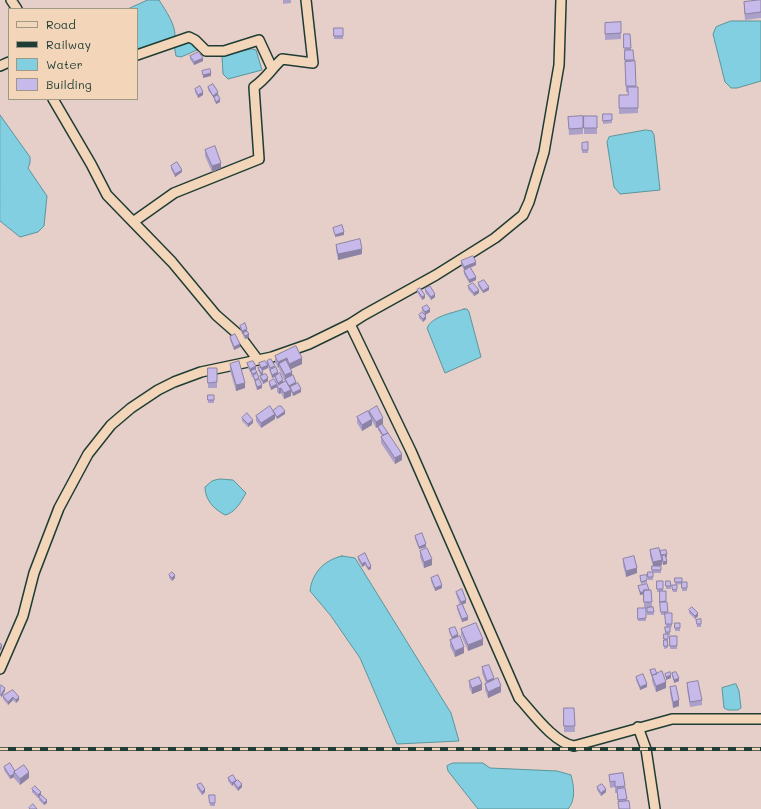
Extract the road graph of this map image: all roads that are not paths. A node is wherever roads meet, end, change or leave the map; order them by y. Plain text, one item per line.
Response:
1 (306, 0) edge
2 (561, 0) edge
3 (138, 55) edge
4 (272, 68) junction
5 (53, 100) edge
6 (133, 222) junction
7 (350, 324) junction
8 (258, 360) junction
9 (0, 670) edge
10 (761, 719) edge
11 (638, 727) junction
12 (655, 809) edge

1 - 4 street
2 - 7 street
3 - 4 street
4 - 6 street
5 - 6 street
6 - 8 street
7 - 8 street
7 - 11 street
8 - 9 street
10 - 11 street
11 - 12 street

